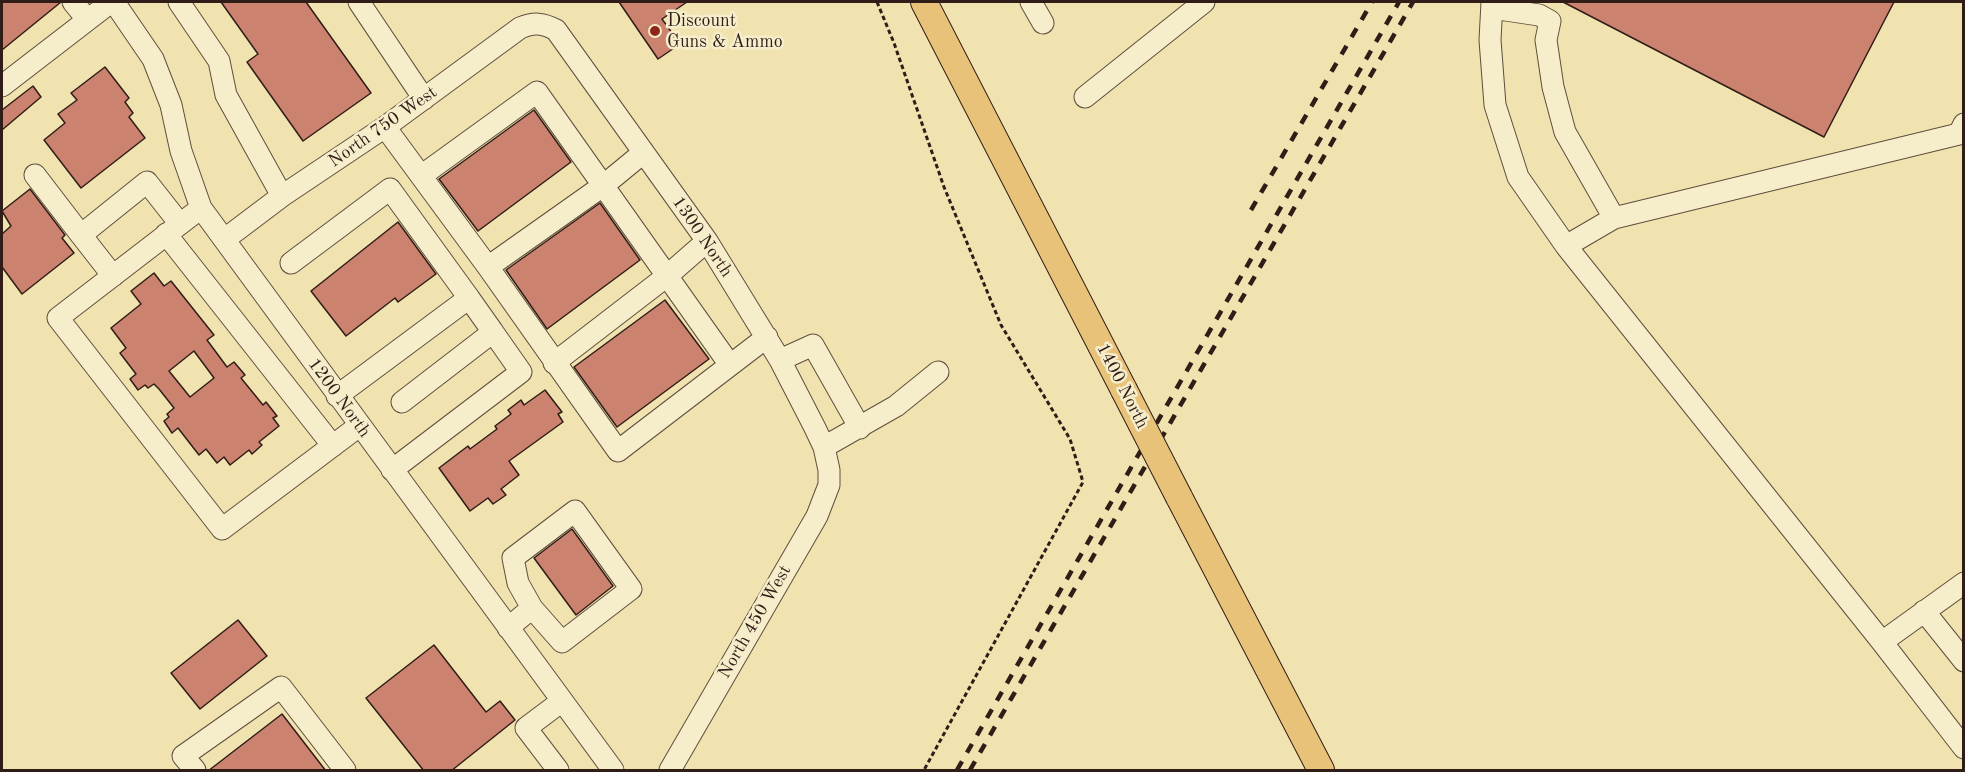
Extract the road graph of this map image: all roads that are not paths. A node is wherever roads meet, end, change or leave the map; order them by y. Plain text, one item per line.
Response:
1 (73, 2) edge
2 (179, 2) edge
3 (359, 2) edge
4 (924, 2) edge
5 (1031, 2) edge
6 (1204, 2) edge
7 (120, 4) edge
8 (1492, 5) edge
9 (87, 19) junction
10 (1042, 23) dead end
11 (544, 24) joint
12 (2, 86) edge
13 (1085, 97) dead end
14 (424, 99) junction
15 (1964, 124) edge
16 (385, 127) junction
17 (643, 153) junction
18 (35, 175) dead end
19 (421, 176) junction
20 (604, 185) junction
21 (282, 196) junction
22 (201, 207) junction
23 (1614, 218) junction
24 (173, 229) junction
25 (81, 234) junction
26 (225, 239) junction
27 (706, 241) junction
28 (1566, 246) junction
29 (291, 263) dead end
30 (488, 267) junction
31 (113, 276) junction
32 (667, 276) junction
33 (470, 298) junction
34 (493, 332) junction
35 (767, 337) junction
36 (780, 360) junction
37 (554, 363) junction
38 (730, 365) junction
39 (938, 372) dead end
40 (337, 396) junction
41 (402, 402) dead end
42 (359, 426) junction
43 (860, 428) junction
44 (333, 446) junction
45 (824, 447) junction
46 (392, 470) junction
47 (829, 470) joint
48 (1964, 582) edge
49 (532, 608) junction
50 (1924, 611) junction
51 (508, 628) junction
52 (1882, 642) junction
53 (1964, 661) edge
54 (562, 701) junction
55 (1964, 748) edge
56 (195, 771) edge
57 (345, 771) edge
58 (558, 771) edge
59 (613, 771) edge
60 (670, 771) edge
61 (1321, 771) edge

1 - 9 street
2 - 21 street
3 - 14 street
4 - 61 main road, 1400 North, bridge
5 - 10 street
6 - 13 street
7 - 9 street
7 - 22 street, 1200 North
8 - 23 street
8 - 28 street
9 - 12 street
11 - 14 street, North 750 West
11 - 17 street, 1300 North
14 - 16 street, North 750 West
15 - 23 street
16 - 19 street
16 - 21 street, North 750 West
17 - 20 street
17 - 27 street, 1300 North
18 - 25 street
19 - 20 street
19 - 30 street
20 - 30 street
20 - 32 street
21 - 26 street, North 750 West
22 - 24 street
22 - 26 street, 1200 North
23 - 28 street
24 - 25 street
24 - 31 street
24 - 44 street
25 - 31 street
26 - 40 street, 1200 North
27 - 32 street
27 - 35 street, 1300 North
28 - 52 street
29 - 33 street
30 - 37 street
31 - 44 street
32 - 37 street
32 - 38 street
33 - 34 street
33 - 40 street
34 - 41 street
34 - 46 street
35 - 36 street, 1300 North
35 - 38 street
36 - 43 street
36 - 45 street, 1300 North
37 - 38 street
39 - 43 street
40 - 42 street, 1200 North
42 - 44 street
42 - 46 street, 1200 North
43 - 45 street
45 - 47 street, 1300 North
46 - 51 street, 1200 North
47 - 60 street, North 450 West
48 - 50 street
49 - 49 street
49 - 51 street
50 - 52 street
50 - 53 street
51 - 54 street, 1200 North
52 - 55 street
54 - 58 street
54 - 59 street, 1200 North
56 - 57 street

